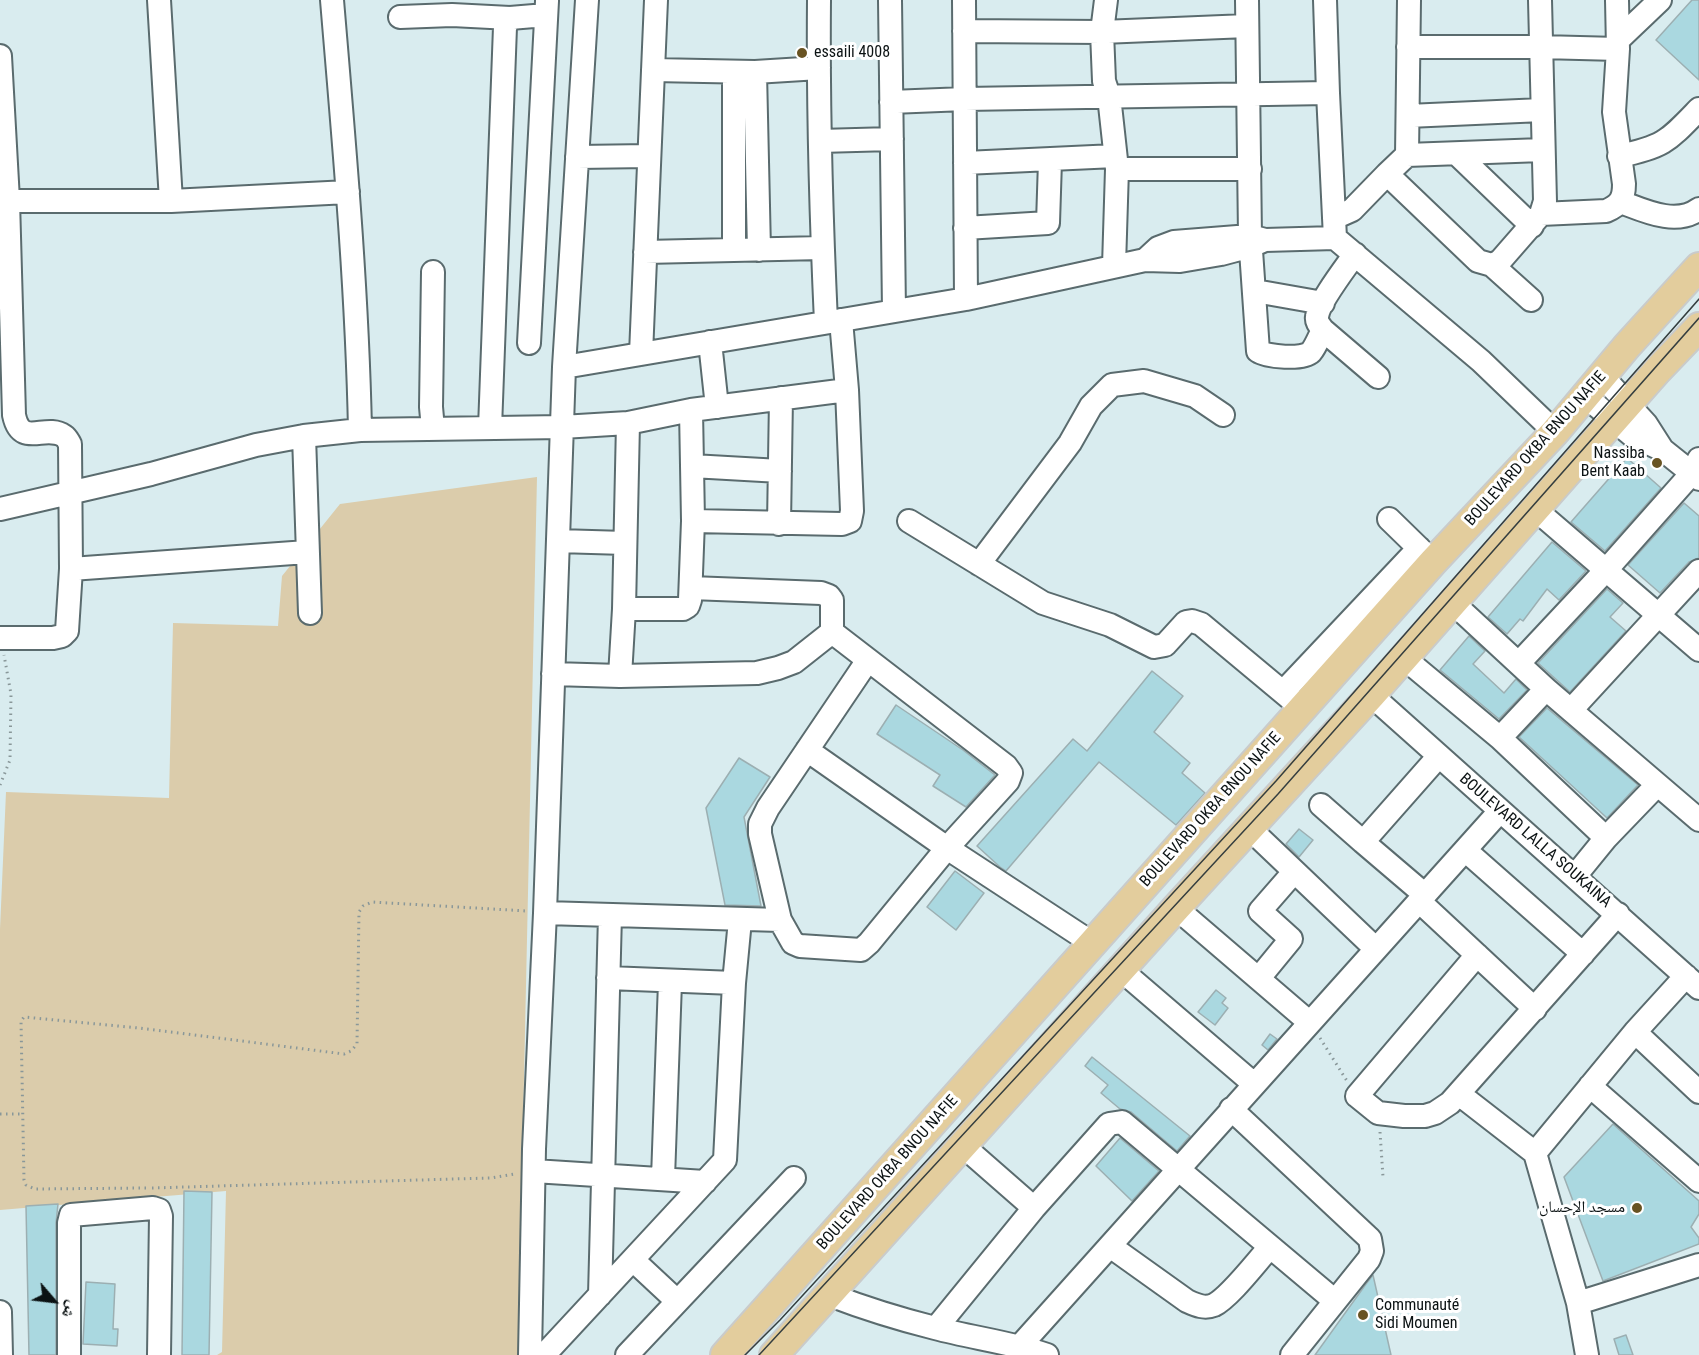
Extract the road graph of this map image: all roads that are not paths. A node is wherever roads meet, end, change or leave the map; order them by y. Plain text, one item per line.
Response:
1 (159, 0) edge
2 (587, 0) edge
3 (656, 0) edge
4 (819, 0) edge
5 (890, 0) edge
6 (964, 0) edge
7 (1106, 0) edge
8 (1247, 0) edge
9 (1325, 0) edge
10 (1409, 0) edge
11 (1540, 0) edge
12 (1617, 0) edge
13 (1660, 0) edge
14 (334, 1) edge
15 (547, 7) edge
16 (400, 17) dead end
17 (510, 18) junction
18 (1247, 26) junction
19 (964, 30) junction
20 (1102, 32) junction
21 (1618, 45) junction
22 (1408, 47) junction
23 (1540, 47) junction
24 (0, 56) edge
25 (819, 68) junction
26 (653, 70) junction
27 (744, 72) junction
28 (1328, 93) junction
29 (1248, 95) junction
30 (1109, 96) junction
31 (965, 99) junction
32 (891, 102) junction
33 (1699, 109) edge
34 (1542, 110) junction
35 (1408, 116) junction
36 (892, 140) junction
37 (820, 141) junction
38 (1542, 150) junction
39 (1407, 155) junction
40 (1458, 155) junction
41 (649, 156) junction
42 (1619, 156) junction
43 (577, 157) junction
44 (1050, 160) junction
45 (965, 163) junction
46 (1116, 163) junction
47 (1250, 169) junction
48 (1387, 174) junction
49 (348, 192) junction
50 (4, 200) edge
51 (171, 201) junction
52 (1622, 202) junction
53 (1699, 209) edge
54 (1536, 220) junction
55 (965, 228) junction
56 (1335, 228) junction
57 (1255, 241) junction
58 (822, 248) junction
59 (734, 250) junction
60 (759, 250) junction
61 (645, 252) junction
62 (1355, 254) junction
63 (1492, 265) junction
64 (1114, 266) junction
65 (1699, 267) edge
66 (433, 272) dead end
67 (1255, 291) junction
68 (966, 299) junction
69 (1531, 300) dead end
70 (1323, 303) junction
71 (894, 310) junction
72 (834, 321) junction
73 (1699, 327) edge
74 (1323, 330) junction
75 (710, 342) junction
76 (529, 343) dead end
77 (641, 354) junction
78 (564, 367) junction
79 (1378, 377) dead end
80 (1594, 386) junction
81 (847, 390) junction
82 (781, 398) junction
83 (717, 407) junction
84 (691, 410) junction
85 (1622, 412) junction
86 (1223, 415) dead end
87 (627, 423) junction
88 (562, 427) junction
89 (490, 428) junction
90 (433, 429) junction
91 (360, 430) junction
92 (1554, 432) junction
93 (304, 435) junction
94 (692, 466) junction
95 (1697, 470) edge
96 (780, 471) junction
97 (70, 493) junction
98 (0, 509) edge
99 (1536, 510) junction
100 (1389, 519) dead end
101 (693, 521) junction
102 (909, 521) dead end
103 (779, 524) junction
104 (558, 541) junction
105 (625, 543) junction
106 (307, 552) junction
107 (1426, 555) junction
108 (979, 564) junction
109 (71, 569) junction
110 (1607, 569) junction
111 (1699, 571) edge
112 (691, 588) junction
113 (1453, 603) junction
114 (624, 609) junction
115 (310, 613) dead end
116 (1659, 615) junction
117 (0, 629) edge
118 (832, 632) junction
119 (0, 638) edge
120 (1699, 650) edge
121 (1404, 658) junction
122 (868, 660) junction
123 (1519, 663) junction
124 (553, 674) junction
125 (620, 675) junction
126 (1546, 689) junction
127 (1371, 696) junction
128 (1293, 700) junction
129 (1572, 710) junction
130 (1500, 738) junction
131 (807, 750) junction
132 (1438, 757) junction
133 (1657, 785) junction
134 (1321, 805) dead end
135 (1500, 811) junction
136 (1699, 820) edge
137 (1250, 829) junction
138 (1606, 838) junction
139 (1363, 842) junction
140 (947, 848) junction
141 (1465, 850) junction
142 (1294, 872) junction
143 (1575, 876) junction
144 (1421, 898) junction
145 (1176, 908) junction
146 (545, 912) junction
147 (1618, 914) junction
148 (610, 915) junction
149 (740, 920) junction
150 (780, 921) junction
151 (1092, 943) junction
152 (1376, 949) junction
153 (1583, 954) junction
154 (1478, 955) junction
155 (1121, 969) junction
156 (608, 978) junction
157 (1259, 978) junction
158 (670, 982) junction
159 (1692, 982) edge
160 (734, 984) junction
161 (1535, 1009) junction
162 (1309, 1022) junction
163 (1635, 1032) junction
164 (1254, 1084) junction
165 (1590, 1086) junction
166 (1699, 1092) edge
167 (1459, 1094) junction
168 (1230, 1109) junction
169 (962, 1145) junction
170 (1535, 1153) junction
171 (1177, 1170) junction
172 (534, 1171) junction
173 (604, 1175) junction
174 (663, 1178) junction
175 (794, 1178) dead end
176 (1699, 1181) edge
177 (705, 1182) junction
178 (1034, 1208) junction
179 (1110, 1246) junction
180 (1270, 1247) junction
181 (633, 1260) junction
182 (1699, 1265) edge
183 (600, 1295) junction
184 (830, 1295) junction
185 (677, 1301) junction
186 (1335, 1301) junction
187 (1578, 1303) junction
188 (0, 1312) edge
189 (936, 1328) junction
190 (1021, 1350) edge
191 (1, 1355) edge
192 (69, 1355) edge
193 (159, 1355) edge
194 (530, 1355) edge
195 (544, 1355) edge
196 (627, 1355) edge
197 (725, 1355) edge
198 (774, 1355) edge
199 (1047, 1355) edge
200 (1292, 1355) edge
201 (1587, 1355) edge

1 - 51 street
2 - 43 street
3 - 26 street
4 - 25 street
5 - 32 street
6 - 19 street
7 - 20 street
8 - 18 street
9 - 28 street
10 - 22 street
11 - 23 street
12 - 21 street
13 - 21 street
14 - 49 street
15 - 17 street
15 - 76 street
16 - 17 street
17 - 89 street
18 - 20 street
18 - 29 street
19 - 20 street
19 - 31 street
20 - 30 street
21 - 23 street
21 - 42 street
22 - 23 street
22 - 35 street
23 - 34 street
24 - 50 street
25 - 27 street
25 - 37 street
26 - 27 street
26 - 41 street
27 - 59 street
27 - 60 street
28 - 29 street
28 - 56 street
29 - 30 street
29 - 47 street
30 - 31 street
30 - 46 street
31 - 32 street
31 - 45 street
32 - 36 street
33 - 42 street
34 - 35 street
34 - 38 street
35 - 39 street
36 - 37 street
36 - 71 street
37 - 58 street
38 - 40 street
38 - 54 street
39 - 40 street
39 - 48 street
40 - 54 street
41 - 43 street
41 - 61 street
42 - 52 street
43 - 78 street
44 - 45 street
44 - 46 street
44 - 55 street
45 - 55 street
46 - 47 street
46 - 64 street
47 - 57 street
48 - 56 street
48 - 63 street
49 - 51 street
49 - 91 street
50 - 51 street
50 - 97 street
52 - 53 street
52 - 54 street
54 - 63 street
55 - 68 street
56 - 57 street
56 - 62 street
57 - 64 street
57 - 67 street
58 - 60 street
58 - 72 street
59 - 60 street
59 - 61 street
61 - 77 street
62 - 70 street
62 - 92 street
63 - 69 street
64 - 68 street
65 - 80 main road, BOULEVARD OKBA BNOU NAFIE
66 - 90 street
67 - 70 street
67 - 74 street
68 - 71 street
70 - 74 street
71 - 72 street
72 - 75 street
72 - 81 street
73 - 85 main road
74 - 79 street
75 - 77 street
75 - 83 street
77 - 78 street
78 - 88 street
80 - 85 street
80 - 92 main road, BOULEVARD OKBA BNOU NAFIE
81 - 82 street
81 - 103 street
82 - 83 street
82 - 96 street
83 - 84 street
84 - 87 street
84 - 94 street
85 - 95 street
85 - 99 main road
86 - 108 street
87 - 88 street
87 - 105 street
88 - 89 street
88 - 104 street
89 - 90 street
90 - 91 street
91 - 93 street
92 - 107 main road, BOULEVARD OKBA BNOU NAFIE
93 - 97 street
93 - 106 street
94 - 96 street
94 - 101 street
95 - 110 street
96 - 103 street
97 - 98 street
97 - 109 street
99 - 110 street
99 - 113 main road
100 - 107 street
101 - 103 street
101 - 112 street
102 - 108 street
104 - 105 street
104 - 124 street
105 - 114 street
106 - 109 street
106 - 115 street
107 - 128 main road, BOULEVARD OKBA BNOU NAFIE
108 - 128 street
109 - 119 street
110 - 116 street
110 - 123 street
111 - 116 street
112 - 114 street
112 - 118 street
113 - 121 main road
113 - 123 street
114 - 125 street
116 - 120 street
116 - 129 street
117 - 119 street
118 - 122 street
118 - 125 street
121 - 127 main road
121 - 130 street
122 - 131 street
122 - 140 street
123 - 126 street
124 - 125 street
124 - 146 street
126 - 129 street
126 - 130 street
127 - 132 street, BOULEVARD LALLA SOUKAINA
127 - 137 main road
128 - 151 main road, BOULEVARD OKBA BNOU NAFIE
129 - 133 street
130 - 138 street
131 - 140 street
131 - 150 street
132 - 135 street, BOULEVARD LALLA SOUKAINA
132 - 139 street
133 - 136 street
133 - 138 street
134 - 139 street
135 - 141 street
135 - 143 street, BOULEVARD LALLA SOUKAINA
137 - 142 street
137 - 145 main road
138 - 143 street
139 - 144 street
140 - 150 street
140 - 151 street
141 - 144 street
141 - 153 street
142 - 152 street
142 - 157 street
143 - 147 street, BOULEVARD LALLA SOUKAINA
144 - 152 street
144 - 154 street
145 - 155 main road
145 - 157 street
146 - 148 street
146 - 172 street
147 - 153 street
147 - 159 street, BOULEVARD LALLA SOUKAINA
148 - 149 street
148 - 156 street
149 - 150 street
149 - 160 street
151 - 197 main road, BOULEVARD OKBA BNOU NAFIE
152 - 162 street
153 - 161 street
154 - 161 street
154 - 167 street
155 - 164 street
155 - 169 main road
156 - 158 street
156 - 173 street
157 - 162 street
158 - 160 street
158 - 174 street
159 - 163 street
160 - 177 street
161 - 167 street
162 - 164 street
163 - 165 street
163 - 166 street
164 - 168 street
165 - 170 street
165 - 176 street
167 - 170 street
168 - 171 street
168 - 186 street
169 - 178 street
169 - 184 main road
170 - 187 street
171 - 178 street
171 - 179 street
171 - 180 street
172 - 173 street
172 - 194 street
173 - 174 street
173 - 183 street
174 - 177 street
175 - 185 street
177 - 181 street
178 - 189 street
179 - 180 street
179 - 190 street
180 - 186 street
181 - 183 street
181 - 185 street
182 - 187 street
183 - 195 street
184 - 189 street
184 - 198 main road
185 - 196 street
186 - 200 street
187 - 201 street
188 - 191 street
189 - 190 street
190 - 199 street
192 - 193 street

